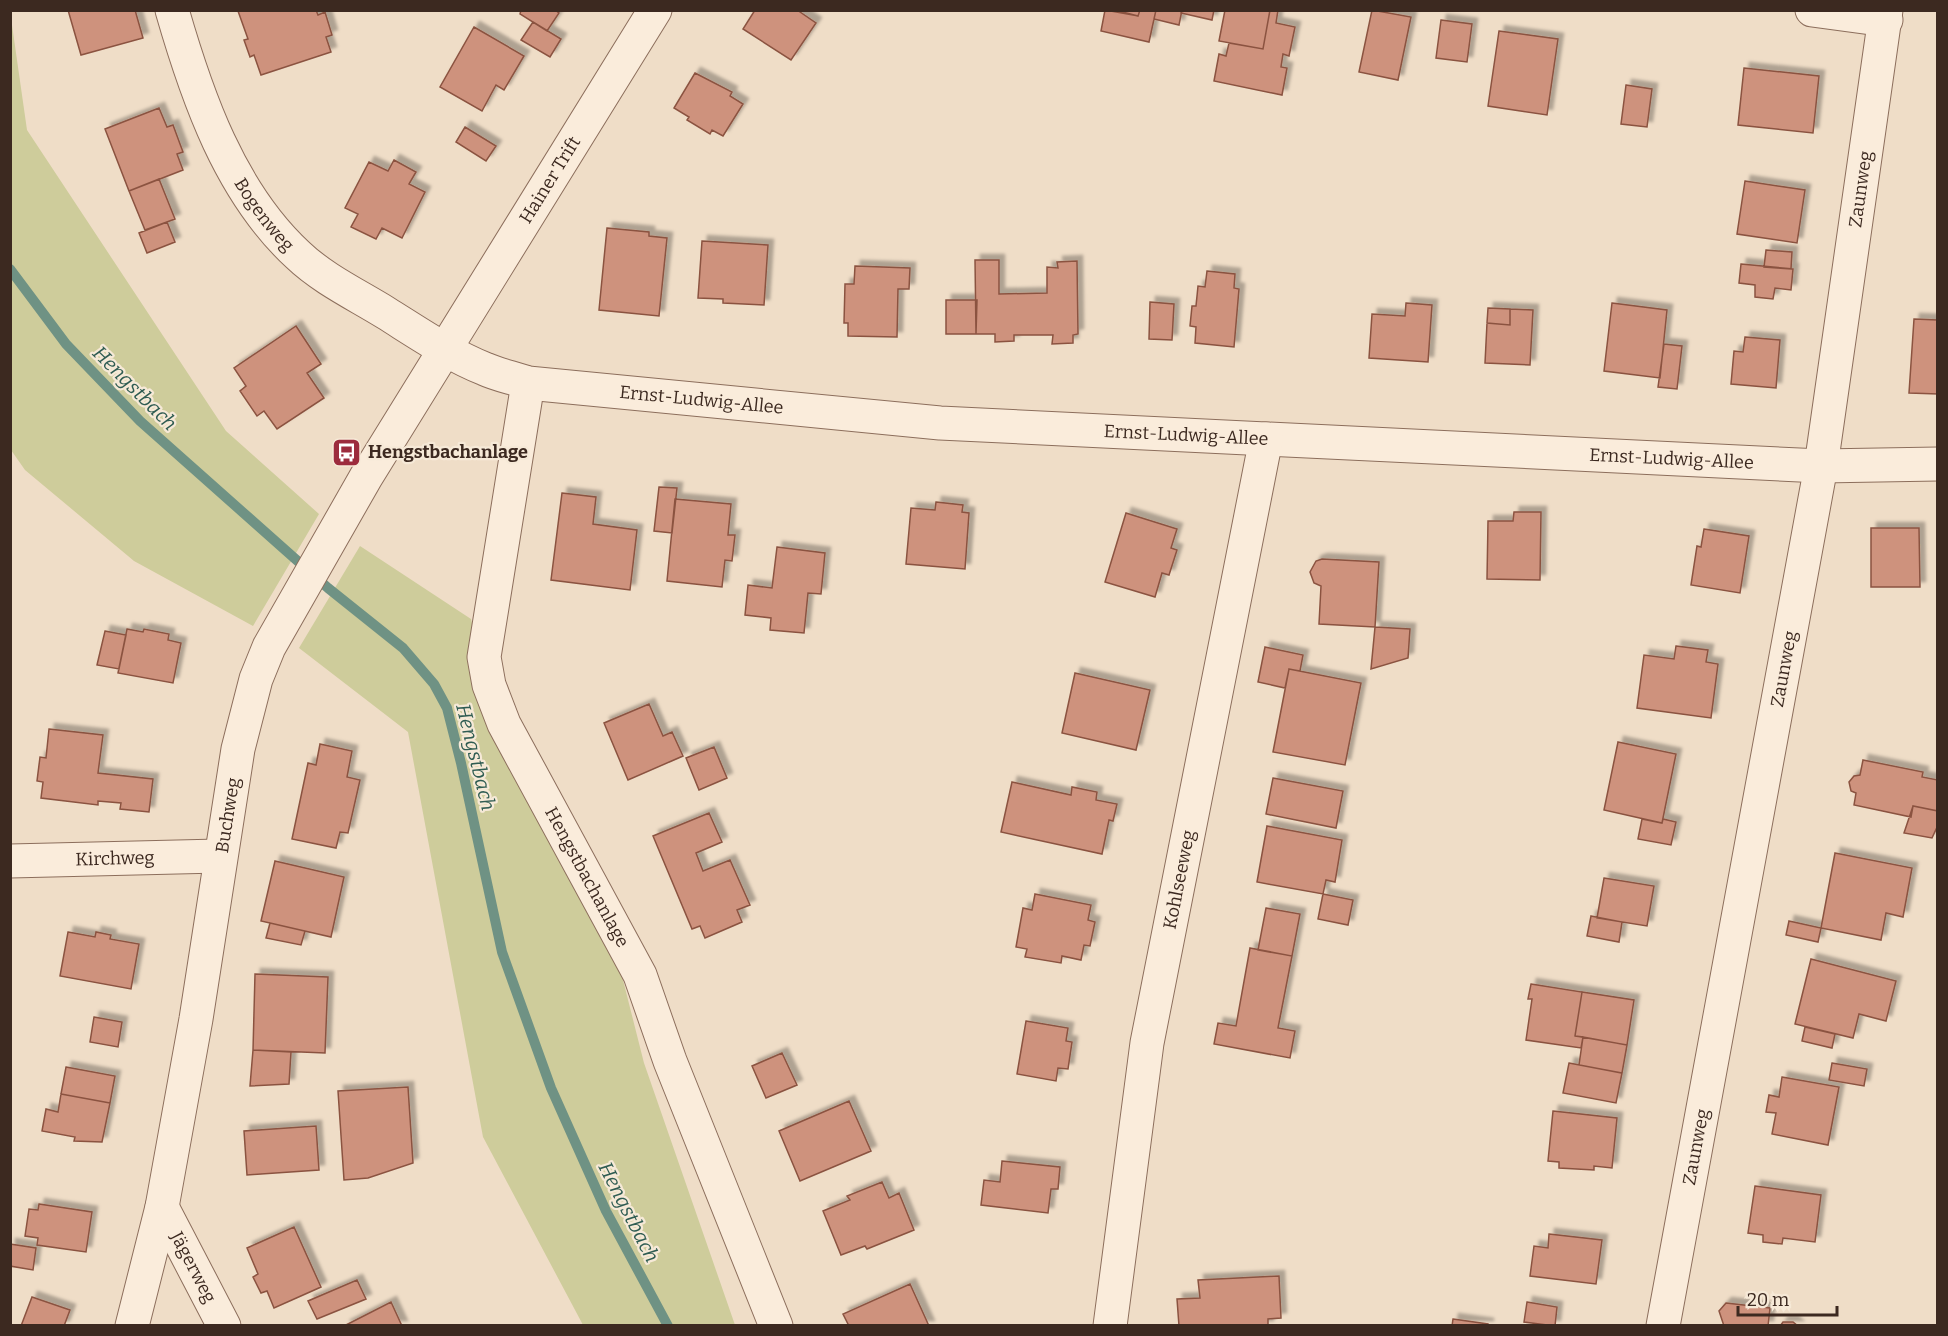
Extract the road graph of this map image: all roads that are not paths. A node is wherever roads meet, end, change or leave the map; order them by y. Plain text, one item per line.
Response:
1 (172, 10) edge
2 (655, 10) edge
3 (1812, 10) edge
4 (1886, 15) edge
5 (444, 349) junction
6 (528, 383) junction
7 (1266, 439) junction
8 (1938, 464) edge
9 (1821, 465) junction
10 (219, 855) junction
11 (10, 861) edge
12 (162, 1207) junction
13 (132, 1326) edge
14 (224, 1326) edge
15 (776, 1326) edge
16 (1110, 1326) edge
17 (1662, 1326) edge

1 - 5 street, Bogenweg
2 - 5 street, Hainer Trift
3 - 4 street
4 - 9 street, Zaunweg
5 - 6 street, Ernst-Ludwig-Allee
5 - 10 street, Buchweg
6 - 7 street, Ernst-Ludwig-Allee
6 - 15 street, Hengstbachanlage
7 - 9 street, Ernst-Ludwig-Allee
7 - 16 street, Kohlseeweg
8 - 9 street, Ernst-Ludwig-Allee
9 - 17 street, Zaunweg
10 - 11 street, Kirchweg
10 - 12 street, Buchweg
12 - 13 street, Buchweg
12 - 14 street, Jägerweg

